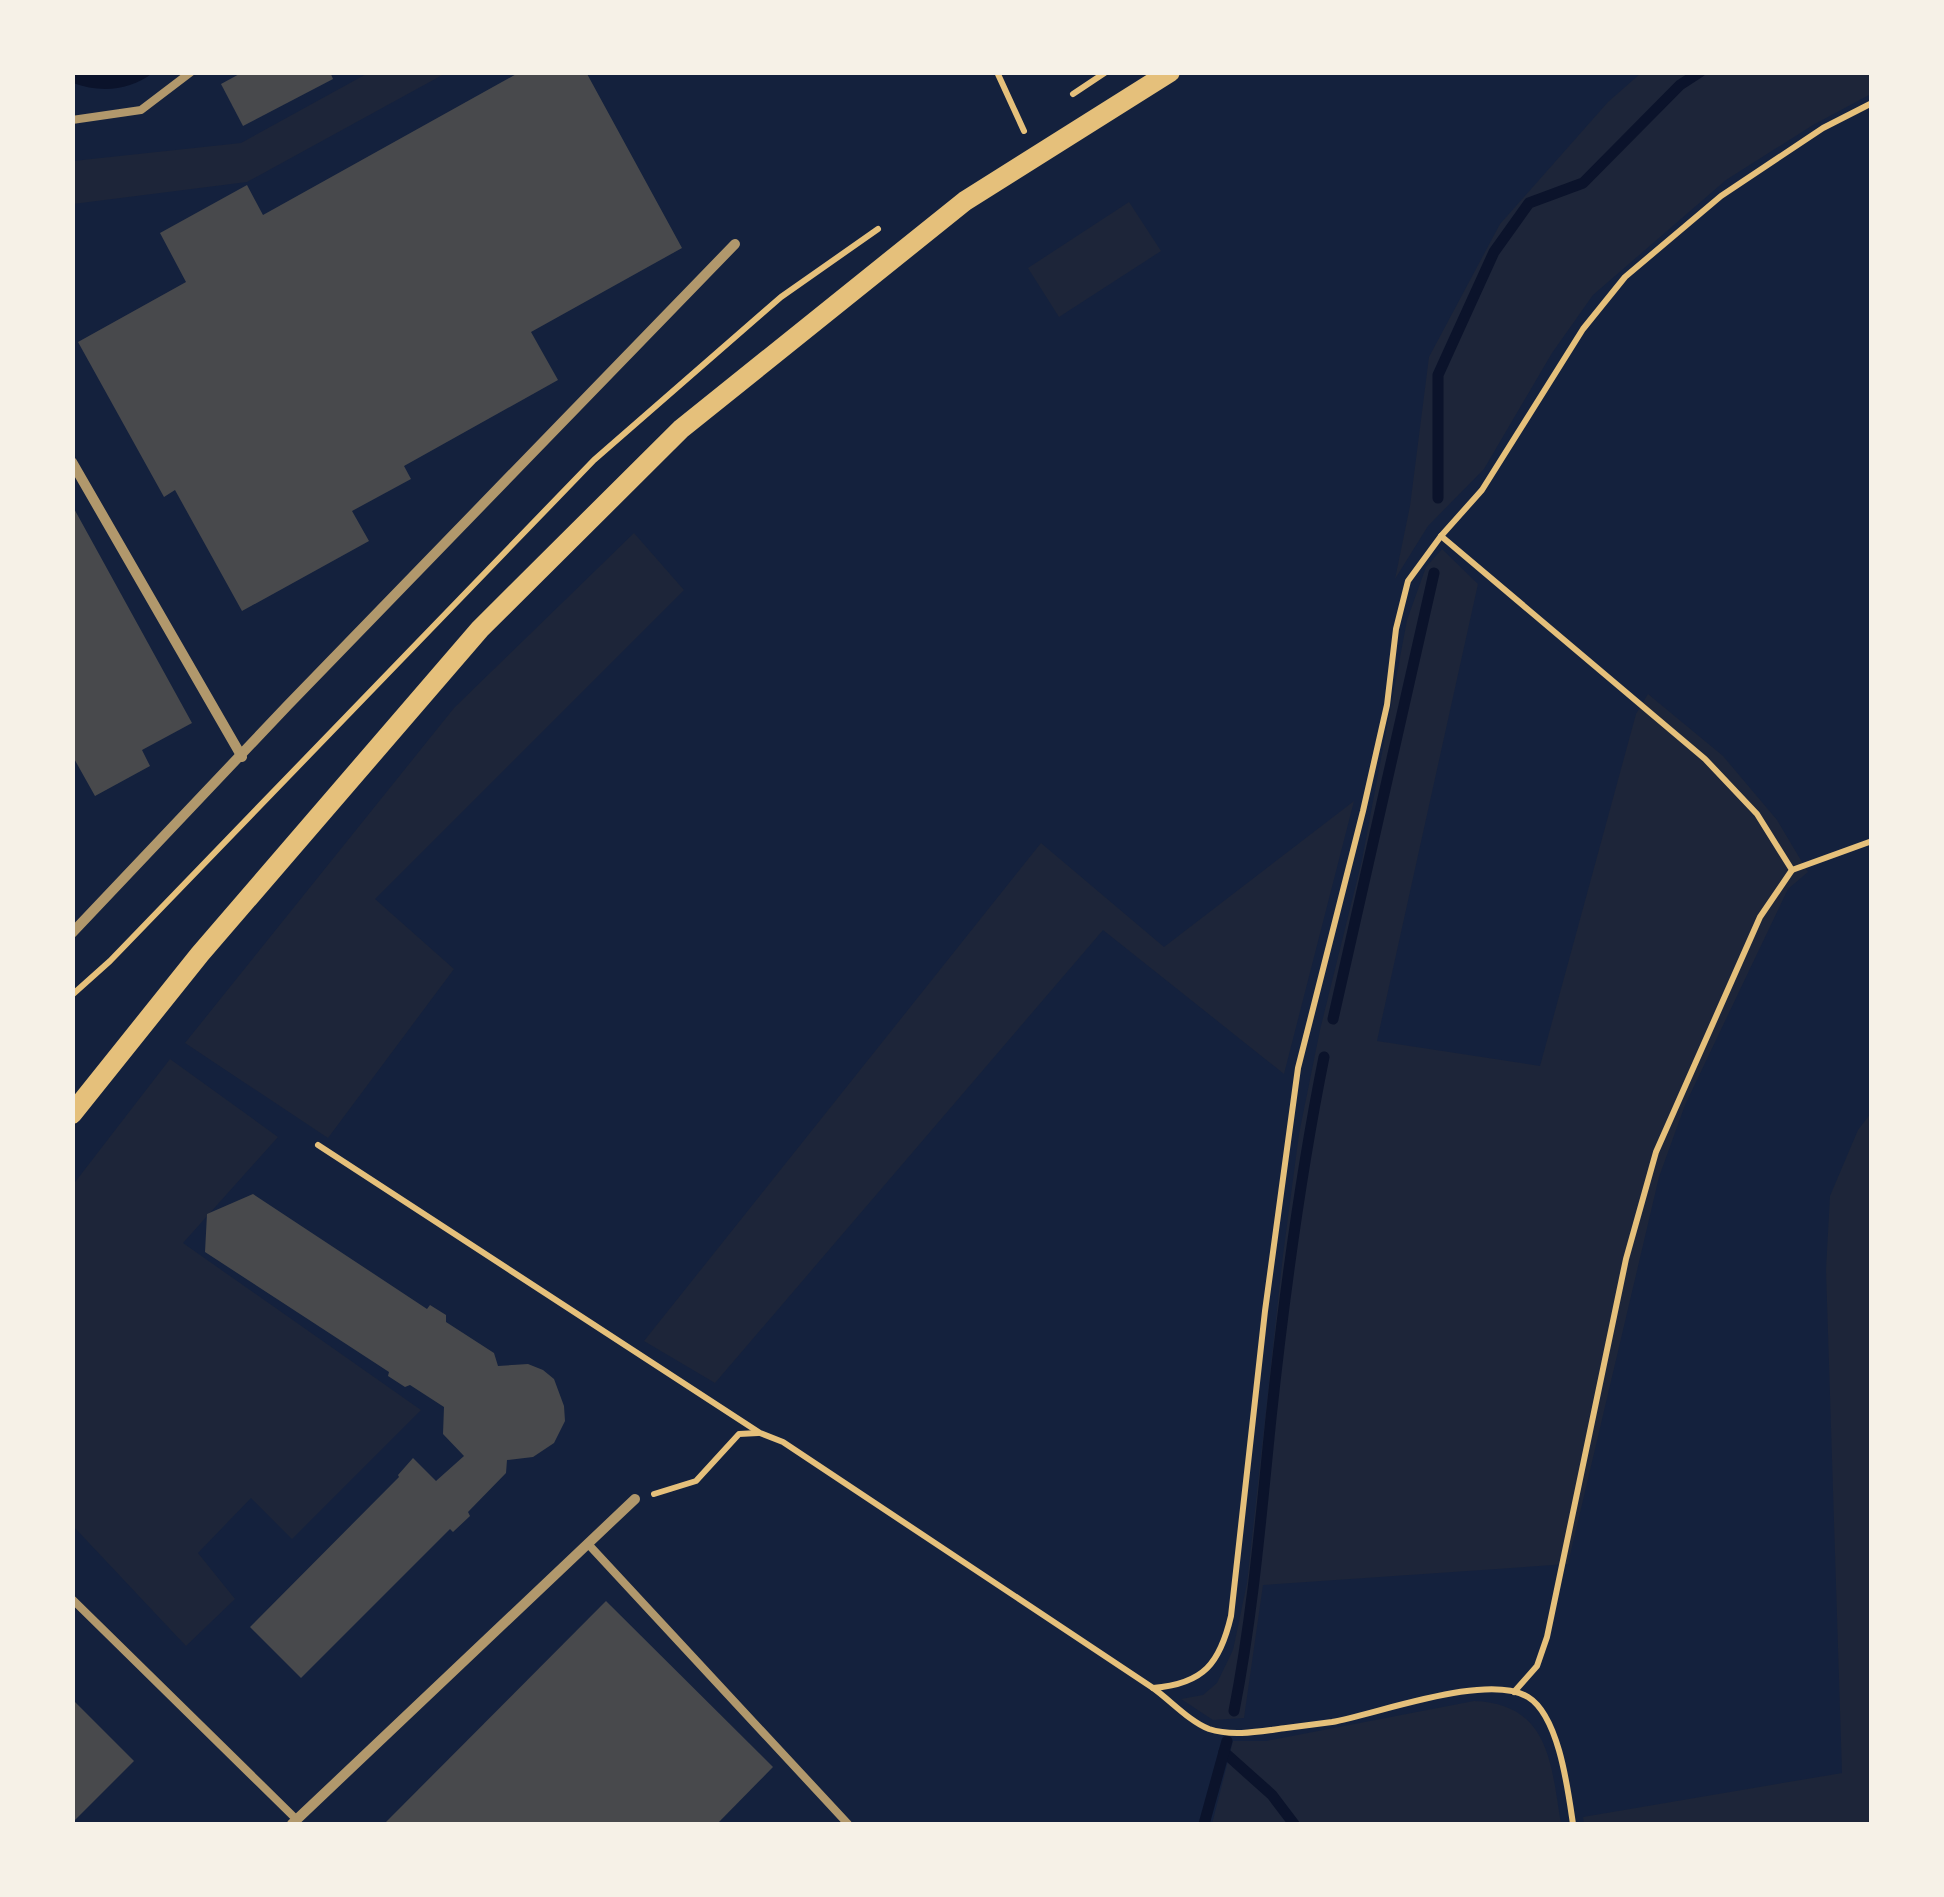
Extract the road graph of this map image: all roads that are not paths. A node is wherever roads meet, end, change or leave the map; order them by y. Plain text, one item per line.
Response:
1 (191, 72) edge
2 (1170, 72) edge
3 (72, 120) edge
4 (735, 244) dead end
5 (72, 462) edge
6 (242, 757) junction
7 (72, 933) edge
8 (72, 1114) edge
9 (635, 1499) road end
10 (589, 1545) junction
11 (72, 1599) edge
12 (295, 1822) edge
13 (848, 1824) edge

1 - 3 lane
2 - 8 main road
4 - 6 street
5 - 6 street
6 - 7 street
9 - 10 street
10 - 12 street
10 - 13 lane
11 - 12 lane

